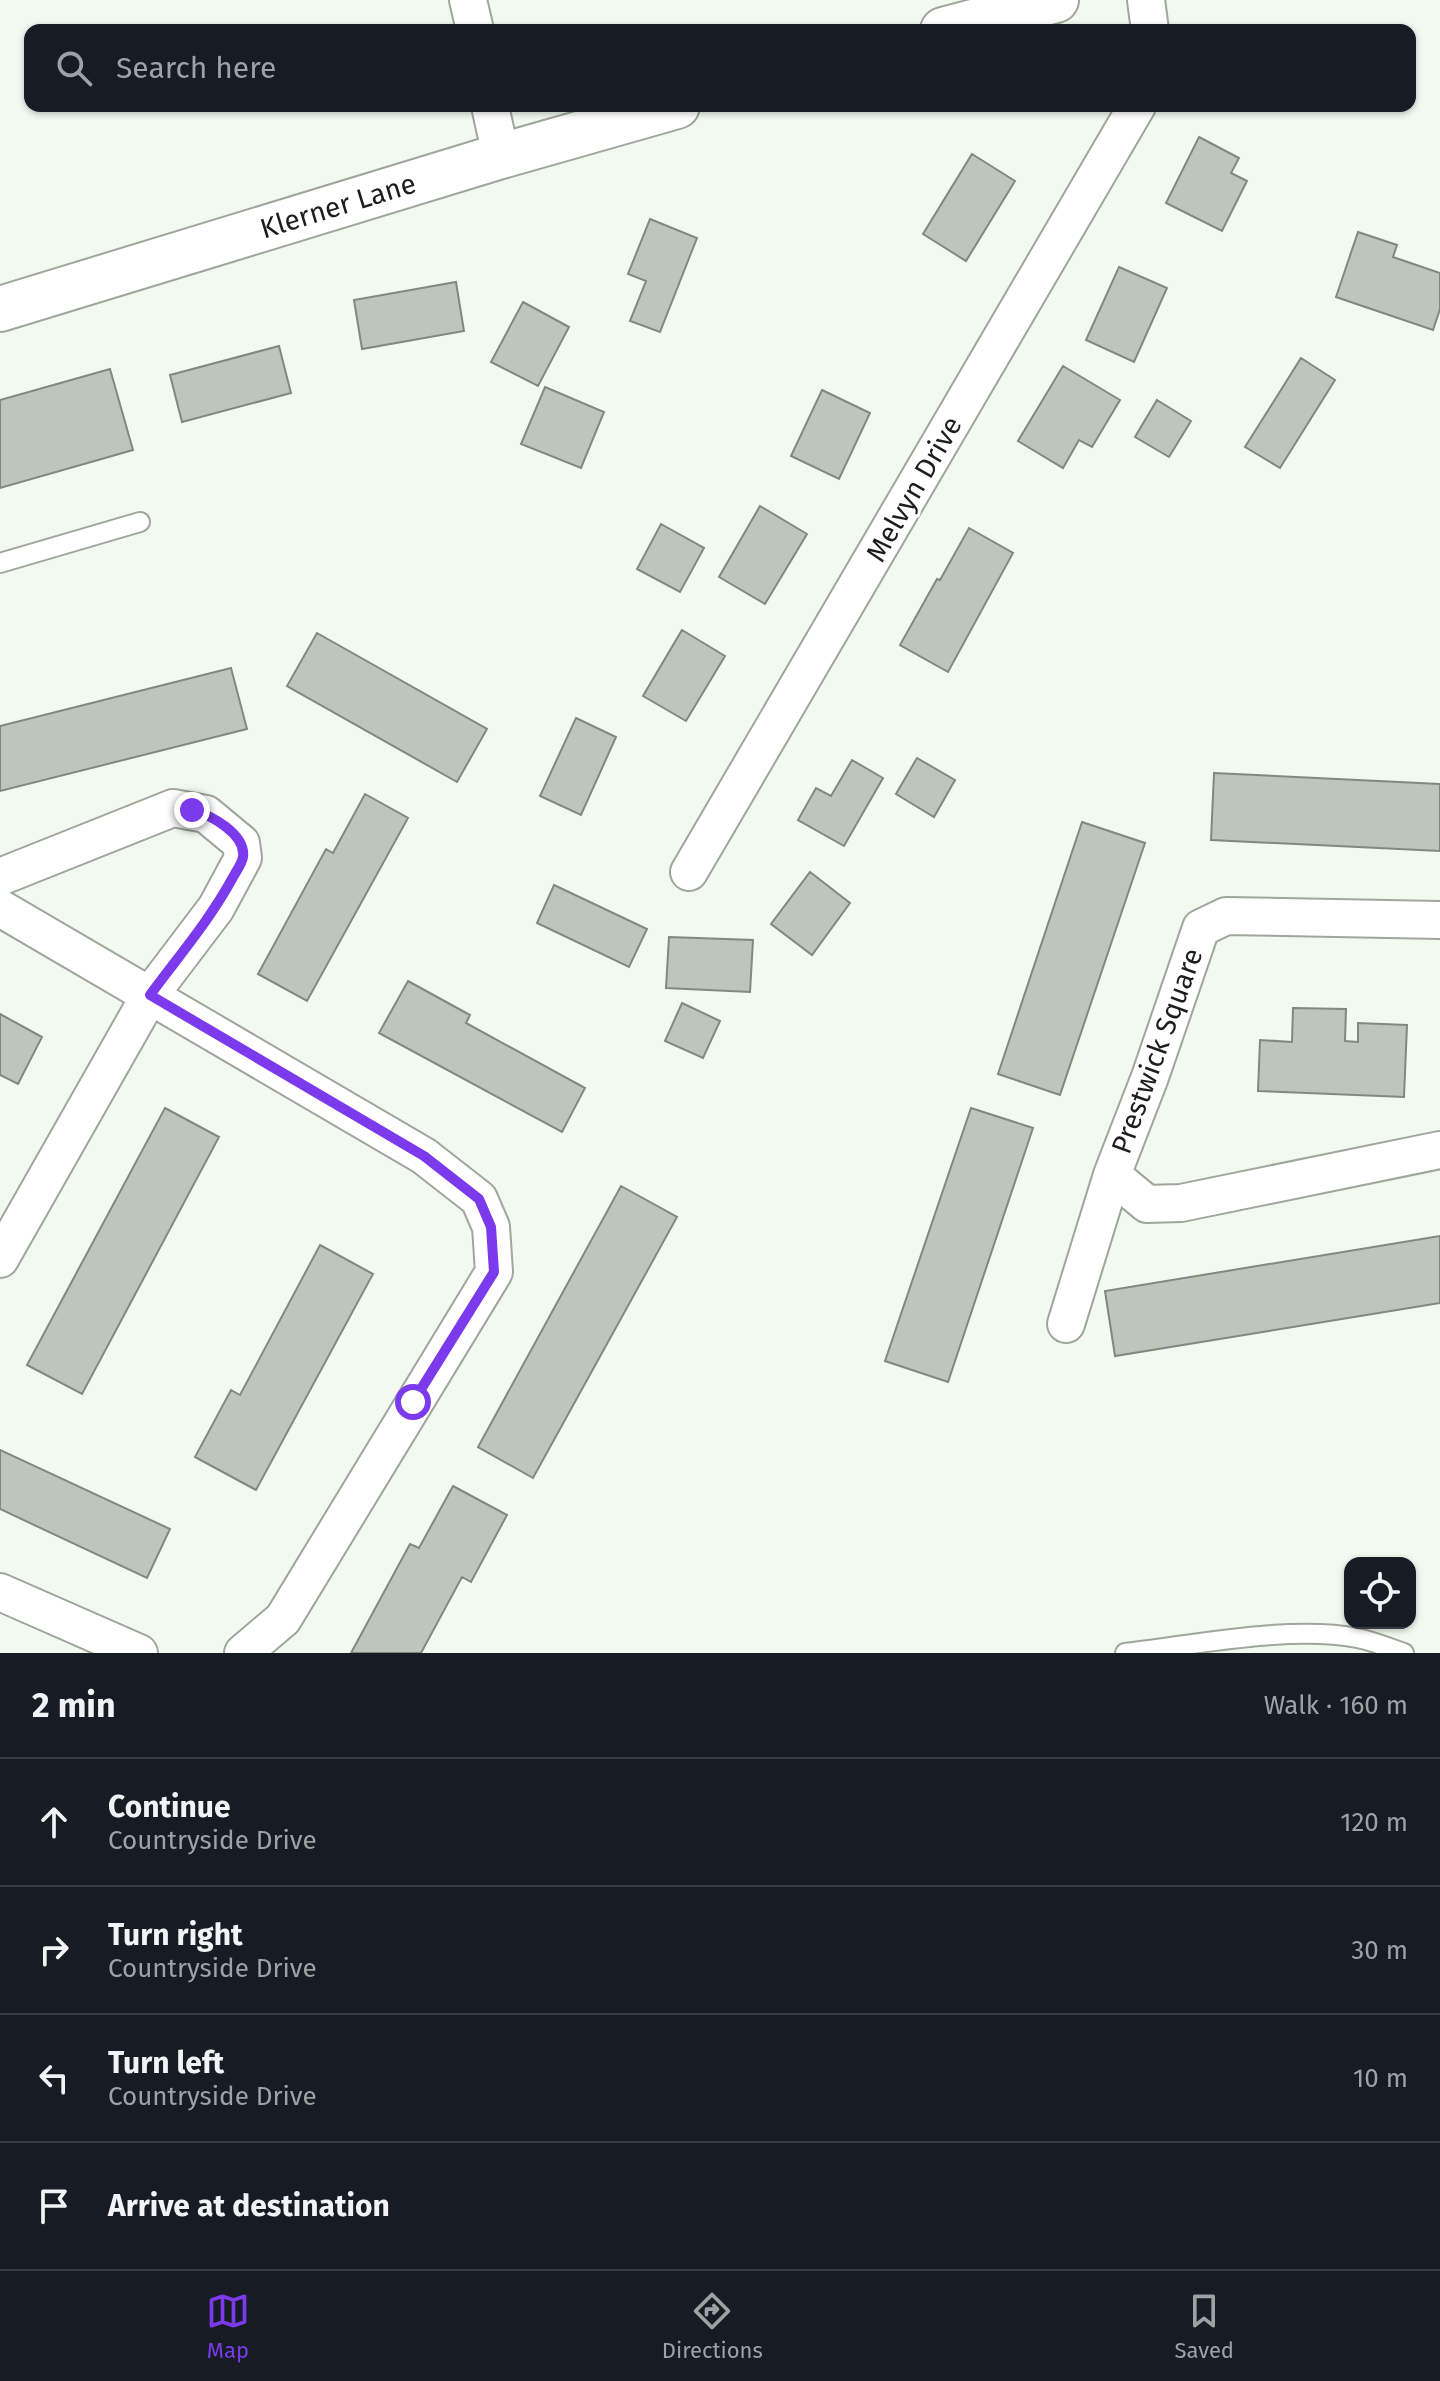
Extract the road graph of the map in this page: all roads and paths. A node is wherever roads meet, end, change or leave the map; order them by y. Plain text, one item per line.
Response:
1 (468, 0) edge
2 (1056, 0) edge
3 (1146, 0) edge
4 (474, 24) edge
5 (966, 24) edge
6 (1149, 24) edge
7 (491, 112) edge
8 (656, 112) edge
9 (1133, 112) edge
10 (501, 156) junction
11 (0, 309) edge
12 (140, 522) dead end
13 (0, 563) edge
14 (689, 872) dead end
15 (0, 877) edge
16 (0, 908) edge
17 (1440, 920) edge
18 (150, 995) junction
19 (1440, 1150) edge
20 (1112, 1175) junction
21 (0, 1259) edge
22 (1066, 1324) dead end
23 (0, 1592) edge
24 (1355, 1646) edge
25 (139, 1653) edge
26 (243, 1653) edge
27 (1125, 1653) edge
28 (1404, 1653) edge

1 - 4 street
2 - 5 street
3 - 6 street
7 - 10 street
8 - 10 street, Klerner Lane
9 - 14 street, Melvyn Drive
10 - 11 street, Klerner Lane
12 - 13 lane
15 - 18 street
16 - 18 street
17 - 20 street, Prestwick Square
18 - 21 street
18 - 26 street
19 - 20 street, Prestwick Square
20 - 22 street, Prestwick Square
23 - 25 street
24 - 27 lane
24 - 28 lane

